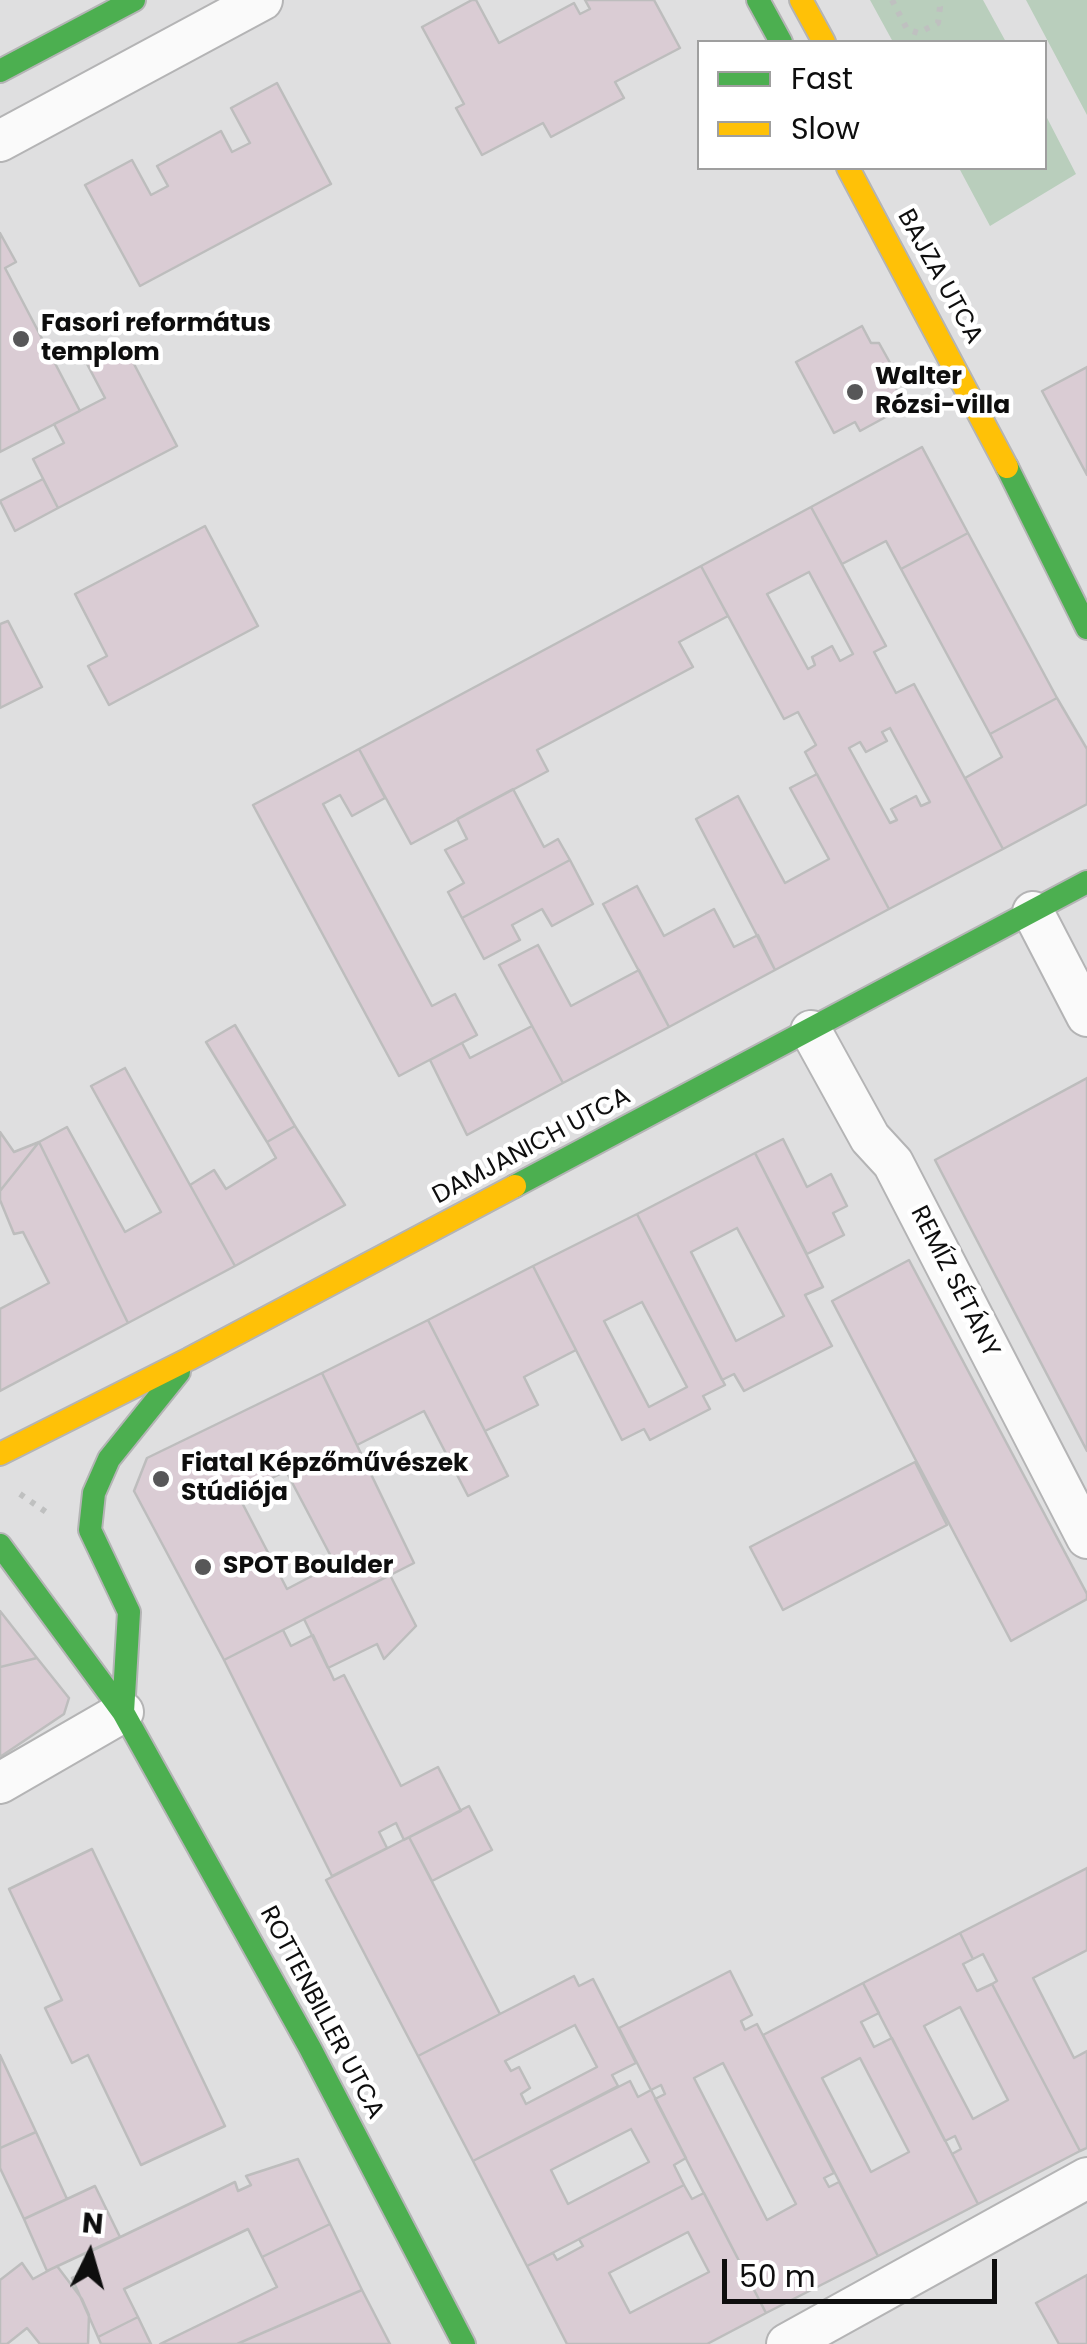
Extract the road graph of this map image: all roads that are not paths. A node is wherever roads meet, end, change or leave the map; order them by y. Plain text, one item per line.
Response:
1 (134, 0) edge
2 (262, 0) edge
3 (758, 0) edge
4 (801, 0) edge
5 (780, 40) edge
6 (823, 40) edge
7 (0, 70) edge
8 (0, 140) edge
9 (849, 170) edge
10 (1087, 628) edge
11 (1087, 882) edge
12 (1033, 912) junction
13 (1087, 1016) edge
14 (812, 1031) junction
15 (189, 1359) junction
16 (0, 1454) edge
17 (1087, 1538) edge
18 (0, 1545) edge
19 (124, 1712) junction
20 (0, 1783) edge
21 (1087, 2178) edge
22 (464, 2344) edge
23 (787, 2344) edge

1 - 7 street
2 - 8 street
3 - 5 street
4 - 6 street
9 - 10 street, BAJZA UTCA
11 - 12 street, DAMJANICH UTCA
12 - 13 street
12 - 14 street, DAMJANICH UTCA
14 - 15 street, DAMJANICH UTCA
14 - 17 street, REMÍZ SÉTÁNY
15 - 16 street, DAMJANICH UTCA
15 - 19 street
18 - 19 street, ROTTENBILLER UTCA
19 - 20 street
19 - 22 street, ROTTENBILLER UTCA
21 - 23 street

